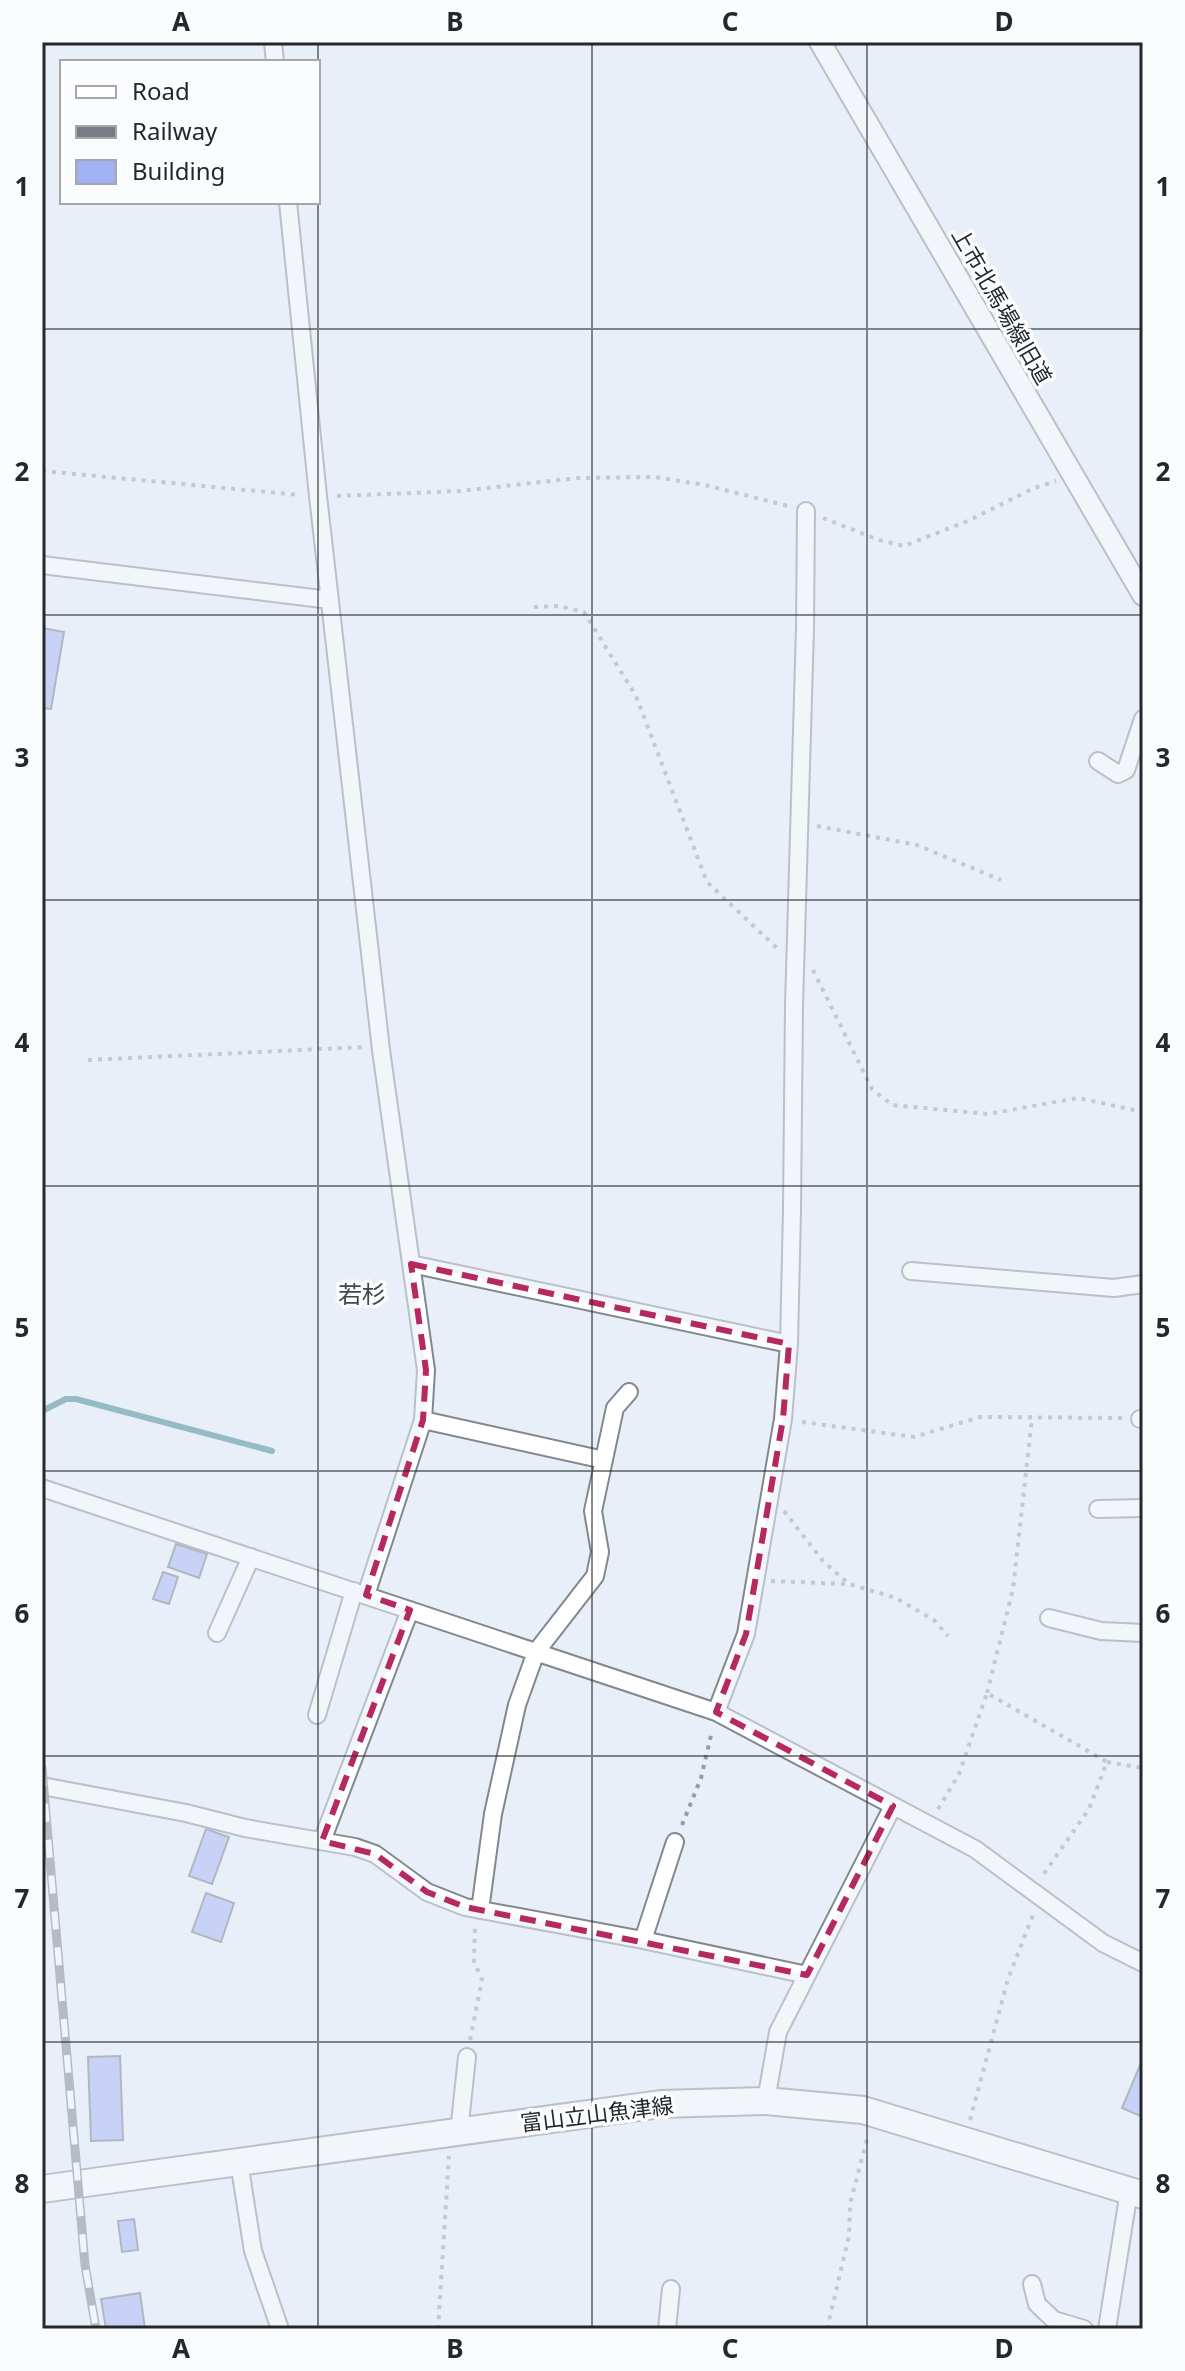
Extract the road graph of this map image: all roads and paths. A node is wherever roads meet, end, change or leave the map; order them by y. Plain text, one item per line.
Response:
1 (820, 42) edge
2 (288, 204) edge
3 (42, 471) edge
4 (1073, 476) junction
5 (318, 496) junction
6 (806, 511) junction
7 (42, 565) edge
8 (1143, 595) edge
9 (330, 600) junction
10 (534, 607) dead end
11 (1143, 719) edge
12 (1098, 761) dead end
13 (799, 823) junction
14 (1001, 880) dead end
15 (795, 960) junction
16 (380, 1046) junction
17 (88, 1060) dead end
18 (1143, 1112) edge
19 (411, 1264) junction
20 (911, 1271) dead end
21 (1143, 1284) edge
22 (789, 1344) junction
23 (629, 1392) dead end
24 (1032, 1418) junction
25 (783, 1419) junction
26 (1141, 1419) edge
27 (423, 1420) junction
28 (604, 1460) junction
29 (42, 1488) edge
30 (771, 1493) junction
31 (1143, 1508) edge
32 (1098, 1509) dead end
33 (251, 1557) junction
34 (755, 1581) junction
35 (849, 1584) junction
36 (360, 1593) junction
37 (410, 1610) junction
38 (1049, 1618) dead end
39 (217, 1633) dead end
40 (1143, 1633) edge
41 (948, 1636) dead end
42 (536, 1652) junction
43 (987, 1693) junction
44 (716, 1712) junction
45 (317, 1715) dead end
46 (1107, 1762) junction
47 (1143, 1768) edge
48 (42, 1786) edge
49 (893, 1806) junction
50 (929, 1825) junction
51 (322, 1841) junction
52 (675, 1842) joint
53 (1036, 1894) junction
54 (480, 1910) junction
55 (643, 1940) junction
56 (1143, 1963) edge
57 (807, 1975) junction
58 (467, 2057) joint
59 (766, 2101) junction
60 (873, 2113) junction
61 (453, 2133) junction
62 (963, 2140) junction
63 (239, 2162) junction
64 (42, 2189) edge
65 (1136, 2193) edge
66 (1032, 2284) dead end
67 (671, 2289) dead end
68 (280, 2329) edge
69 (438, 2329) edge
70 (667, 2329) edge
71 (827, 2329) edge
72 (1084, 2329) edge
73 (1107, 2329) edge

1 - 4 street, 上市北馬場線旧道
2 - 5 street
3 - 5 path
4 - 6 path
4 - 8 street, 上市北馬場線旧道
5 - 6 path
5 - 9 street
6 - 13 street
7 - 9 street
9 - 16 street
10 - 15 path
11 - 12 street
13 - 14 path
13 - 15 street
15 - 18 path
15 - 22 street
16 - 17 path
16 - 19 street
19 - 22 street
19 - 27 street
20 - 21 street
22 - 25 street
23 - 28 street
24 - 25 path
24 - 26 path
24 - 43 path
25 - 30 street
27 - 28 street
27 - 36 street
28 - 42 street
29 - 33 street
30 - 34 street
30 - 35 path
31 - 32 street
33 - 36 street
33 - 39 street
34 - 35 path
34 - 44 street
35 - 41 path
36 - 37 street
36 - 45 street
37 - 42 street
37 - 51 street
38 - 40 street
42 - 44 street
42 - 54 street
43 - 46 path
43 - 50 path
44 - 49 street
44 - 52 path
46 - 47 path
46 - 53 path
48 - 51 street
49 - 50 street
49 - 57 street
50 - 53 street
51 - 54 street
52 - 55 street
53 - 56 street
53 - 62 path
54 - 55 street
54 - 58 path
55 - 57 street
57 - 59 street
58 - 61 street
59 - 60 main road, 富山立山魚津線
59 - 61 main road, 富山立山魚津線
60 - 62 main road, 富山立山魚津線
60 - 71 path
61 - 63 main road, 富山立山魚津線
61 - 69 path
62 - 65 main road, 富山立山魚津線
63 - 64 main road, 富山立山魚津線
63 - 68 street
65 - 73 street
66 - 72 street
67 - 70 street

